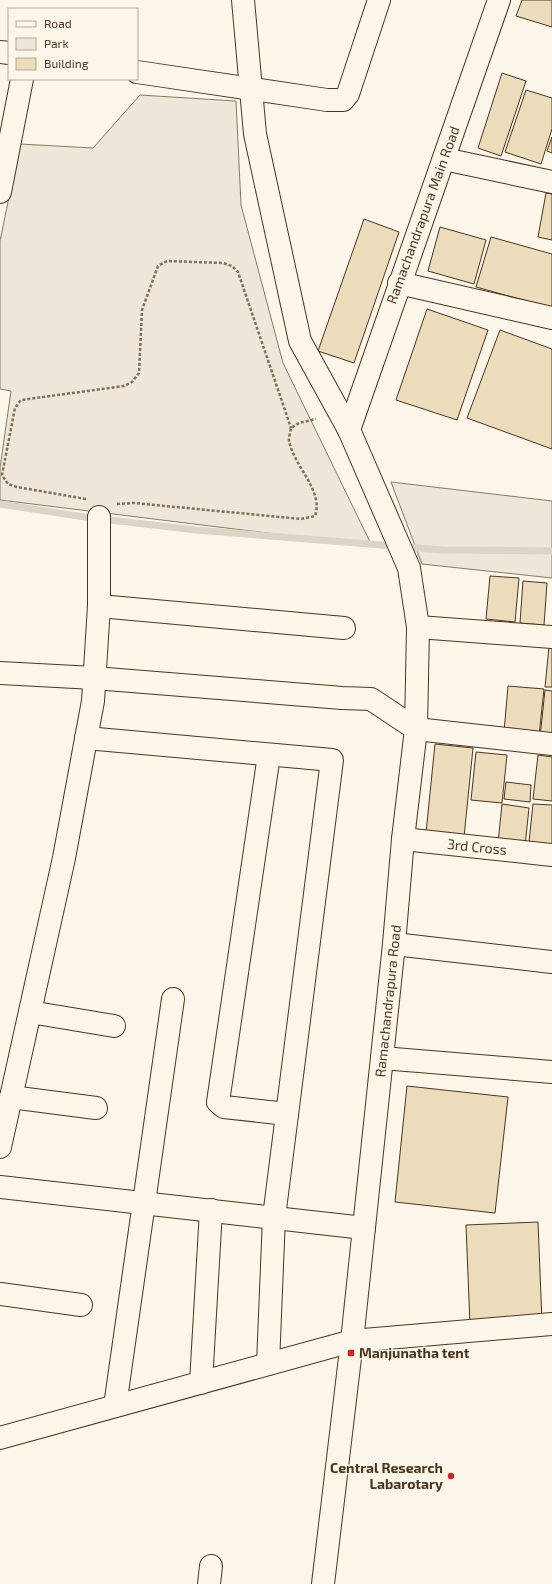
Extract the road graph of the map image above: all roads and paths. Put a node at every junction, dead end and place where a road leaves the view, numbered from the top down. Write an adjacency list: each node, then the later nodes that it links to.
1 (243, 0): 6 (street, Ramachandrapura Road)
2 (380, 0): 6 (street)
3 (499, 0): 7 (street, Ramachandrapura Main Road)
4 (138, 72): 6 (street)
5 (22, 80): 9 (street)
6 (251, 89): 12 (street, Ramachandrapura Road)
7 (444, 159): 8 (street); 10 (street, Ramachandrapura Main Road)
8 (552, 182)
9 (0, 192)
10 (399, 283): 11 (street); 12 (street, Ramachandrapura Main Road)
11 (552, 318)
12 (345, 422): 13 (path); 16 (street, Ramachandrapura Road)
13 (291, 428): 14 (path); 14 (path)
14 (101, 507): 15 (street)
15 (99, 606): 17 (street); 20 (street)
16 (418, 627): 18 (street); 21 (street, Ramachandrapura Road)
17 (344, 628)
18 (552, 637)
19 (0, 673): 20 (street)
20 (94, 678): 21 (street); 22 (street)
21 (416, 729): 23 (street); 25 (street, Ramachandrapura Road)
22 (86, 738): 24 (street); 30 (street)
23 (552, 744)
24 (269, 755): 36 (street); 36 (street)
25 (403, 839): 26 (street, 3rd Cross); 27 (street, Ramachandrapura Road)
26 (552, 855)
27 (394, 944): 28 (street); 32 (street, Ramachandrapura Road)
28 (552, 962)
29 (173, 999): 39 (street)
30 (30, 1012): 31 (street); 34 (street)
31 (114, 1026)
32 (382, 1058): 33 (street); 42 (street, Ramachandrapura Road)
33 (552, 1072)
34 (11, 1097): 35 (street); 37 (street)
35 (96, 1108)
36 (287, 1114): 41 (street)
37 (0, 1147)
38 (0, 1187): 39 (street)
39 (144, 1204): 40 (street); 49 (street)
40 (211, 1210): 41 (street); 48 (street)
41 (274, 1217): 42 (street); 47 (street)
42 (364, 1228): 46 (street, Ramachandrapura Road)
43 (0, 1294): 44 (street)
44 (81, 1305)
45 (552, 1324): 46 (street)
46 (352, 1341): 47 (street); 51 (street, Ramachandrapura Road)
47 (268, 1364): 48 (street)
48 (201, 1383): 49 (street)
49 (116, 1406): 50 (street)
50 (0, 1438)
51 (323, 1584)

